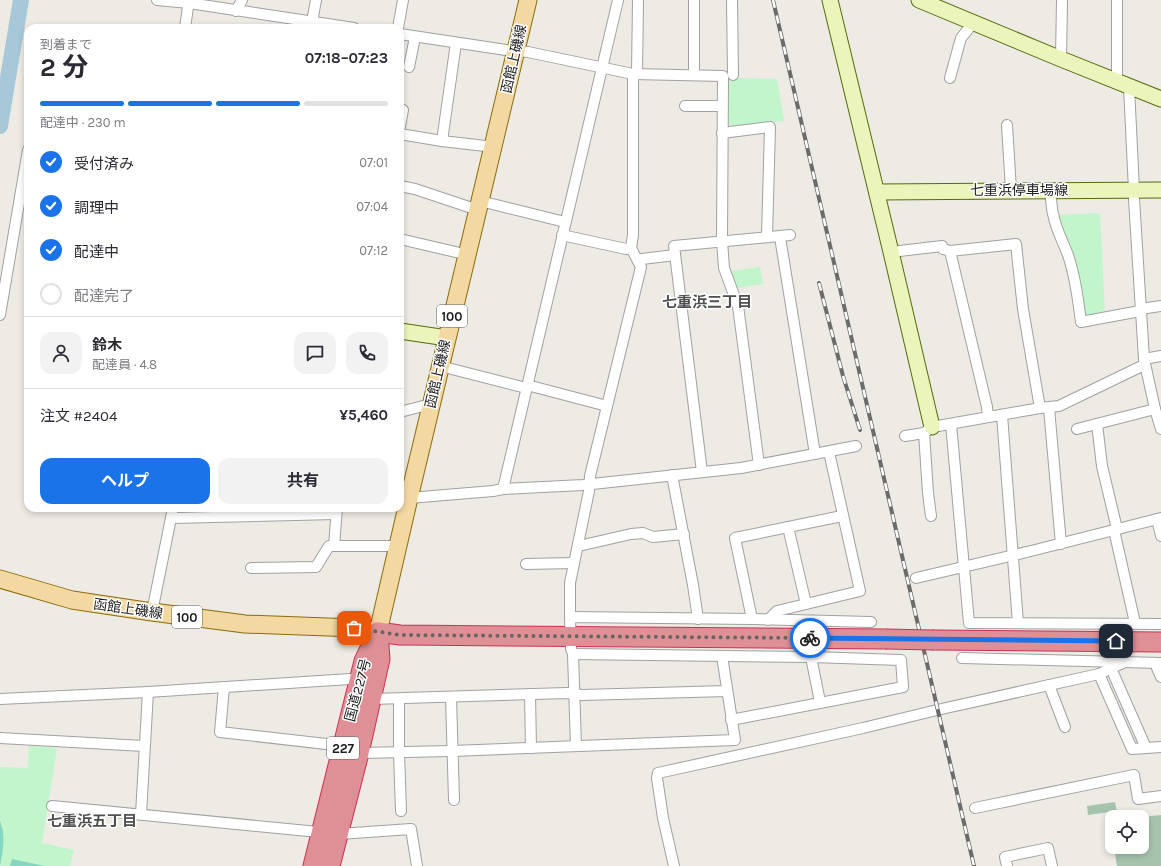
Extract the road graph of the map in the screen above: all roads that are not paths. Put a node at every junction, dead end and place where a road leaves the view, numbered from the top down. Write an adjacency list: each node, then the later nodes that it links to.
1 (156, 0): 14 (street)
2 (242, 0): 15 (street)
3 (316, 0): 16 (street)
4 (403, 0): 19 (street)
5 (528, 0): 24 (main road, 函館上磯線 / 100)
6 (618, 0): 27 (street)
7 (638, 0): 28 (street)
8 (694, 0): 30 (street)
9 (732, 0): 29 (street)
10 (830, 0): 45 (street)
11 (919, 0): 25 (street)
12 (1062, 0): 25 (street)
13 (1117, 0): 32 (street)
14 (189, 2): 15 (street); 17 (street)
15 (236, 11): 16 (street)
16 (312, 22): 18 (street)
17 (186, 24)
18 (326, 24)
19 (399, 24)
20 (970, 27): 31 (street)
21 (404, 35): 22 (street)
22 (415, 37): 23 (street); 26 (street)
23 (456, 43): 24 (street); 39 (street)
24 (516, 51): 27 (street); 40 (main road, 函館上磯線 / 100)
25 (1061, 59): 32 (street)
26 (409, 67)
27 (602, 68): 28 (street); 49 (street)
28 (635, 74): 30 (street); 54 (street)
29 (733, 75)
30 (694, 76): 35 (street)
31 (950, 78)
32 (1123, 85): 33 (street); 46 (street)
33 (1161, 99)
34 (685, 106): 35 (street)
35 (722, 106): 37 (street)
36 (1007, 124): 43 (street)
37 (722, 133): 51 (street); 53 (street)
38 (404, 135): 39 (street)
39 (442, 141): 40 (street)
40 (494, 148): 48 (main road, 函館上磯線 / 100)
41 (24, 173): 62 (street)
42 (404, 187): 48 (street)
43 (1011, 190): 45 (street, 七重浜停車場線); 46 (street, 七重浜停車場線)
44 (1161, 190): 46 (street, 七重浜停車場線)
45 (877, 192): 56 (street)
46 (1134, 194): 61 (street)
47 (1051, 199): 61 (street)
48 (479, 206): 49 (street); 64 (main road, 函館上磯線 / 100)
49 (565, 222): 50 (street)
50 (562, 235): 54 (street); 68 (street)
51 (767, 236): 53 (street); 84 (street)
52 (404, 240): 57 (street)
53 (722, 241): 58 (street); 85 (street)
54 (631, 248): 59 (street)
55 (950, 251): 56 (street); 71 (street); 75 (street)
56 (891, 252): 79 (street)
57 (460, 253)
58 (675, 255): 59 (street); 86 (street)
59 (638, 261): 70 (street)
60 (1161, 306): 61 (street)
61 (1140, 310): 66 (street)
62 (0, 314)
63 (404, 332): 64 (street)
64 (447, 338): 67 (main road, 函館上磯線 / 100)
65 (1161, 356): 66 (street)
66 (1144, 362): 71 (street); 72 (street)
67 (440, 366): 68 (street); 90 (main road, 函館上磯線 / 100)
68 (527, 387): 70 (street); 89 (street)
69 (424, 406): 73 (street)
70 (607, 406): 88 (street)
71 (1044, 408): 74 (street); 101 (street)
72 (1155, 409): 77 (street); 80 (street)
73 (404, 411)
74 (1002, 415): 75 (street); 105 (street)
75 (988, 417): 76 (street)
76 (951, 424): 79 (street); 108 (street)
77 (1097, 424): 78 (street); 98 (street)
78 (1077, 429)
79 (928, 430): 81 (street); 95 (street)
80 (1161, 430)
81 (905, 436)
82 (856, 446): 83 (street)
83 (829, 452): 84 (street); 94 (street)
84 (815, 454): 85 (street)
85 (759, 465): 86 (street)
86 (702, 472): 87 (street)
87 (672, 475): 88 (street); 99 (street)
88 (590, 484): 89 (street); 102 (street)
89 (503, 489): 90 (street)
90 (409, 498): 104 (main road, 函館上磯線 / 100)
91 (254, 512): 93 (street)
92 (337, 512): 103 (street)
93 (172, 513): 114 (street)
94 (842, 516): 97 (street); 113 (street)
95 (931, 516)
96 (1159, 518): 98 (street); 100 (street)
97 (788, 527): 113 (street); 116 (street)
98 (1115, 529): 101 (street); 120 (street)
99 (684, 534): 102 (street); 115 (street)
100 (1161, 536)
101 (1061, 544): 105 (street)
102 (578, 545): 106 (street)
103 (334, 546): 104 (street); 109 (street)
104 (398, 546): 122 (main road, 函館上磯線 / 100)
105 (1012, 555): 108 (street); 119 (street)
106 (574, 563): 107 (street); 123 (street)
107 (526, 564)
108 (964, 567): 110 (street); 119 (street)
109 (252, 568)
110 (916, 578)
111 (0, 579): 114 (main road, 函館上磯線 / 100)
112 (0, 592): 122 (main road, 函館上磯線 / 100)
113 (806, 604): 117 (street)
114 (152, 612): 122 (main road, 函館上磯線 / 100)
115 (698, 619): 116 (street); 123 (street)
116 (752, 619): 117 (street)
117 (768, 620): 118 (street)
118 (871, 622)
119 (1018, 623): 120 (street)
120 (1135, 623): 121 (street)
121 (1161, 624)
122 (378, 632): 123 (highway); 141 (highway, 国道227号 / 227); 152 (highway, 国道227号 / 227)
123 (571, 635): 124 (highway, bridge); 125 (street); 137 (street)
124 (1161, 642)
125 (722, 656): 126 (street); 135 (street)
126 (811, 657): 143 (street); 143 (street)
127 (962, 658): 128 (street)
128 (1125, 662): 129 (street); 130 (street)
129 (1160, 669)
130 (1099, 674): 133 (street); 151 (street)
131 (1114, 675): 151 (street)
132 (350, 679): 134 (street)
133 (1049, 685): 145 (street); 165 (street)
134 (224, 687): 136 (street); 152 (street)
135 (727, 691): 137 (street); 144 (street)
136 (148, 692): 140 (street); 147 (street)
137 (575, 693): 138 (street); 148 (street)
138 (530, 694): 139 (street); 150 (street)
139 (451, 697): 142 (street); 153 (street)
140 (0, 699)
141 (372, 699): 142 (street); 152 (highway, 国道227号 / 227)
142 (399, 699): 154 (street)
143 (820, 702): 144 (street)
144 (731, 720): 148 (street)
145 (1065, 727)
146 (0, 738): 147 (street)
147 (144, 746): 160 (street)
148 (576, 746): 150 (street)
149 (1161, 747): 151 (street)
150 (531, 748): 153 (street)
151 (1146, 748)
152 (351, 749): 154 (street); 161 (highway, 国道227号 / 227)
153 (452, 751): 154 (street); 156 (street)
154 (399, 752): 159 (street)
155 (1161, 796): 158 (street)
156 (454, 800)
157 (52, 806): 160 (street)
158 (975, 808)
159 (401, 811)
160 (141, 814): 161 (street)
161 (331, 832): 162 (highway, 国道227号 / 227); 163 (highway, 国道227号 / 227); 164 (street)
162 (313, 866)
163 (330, 866)
164 (417, 866)
165 (674, 866)
166 (1007, 866): 167 (street)
167 (1052, 866)

